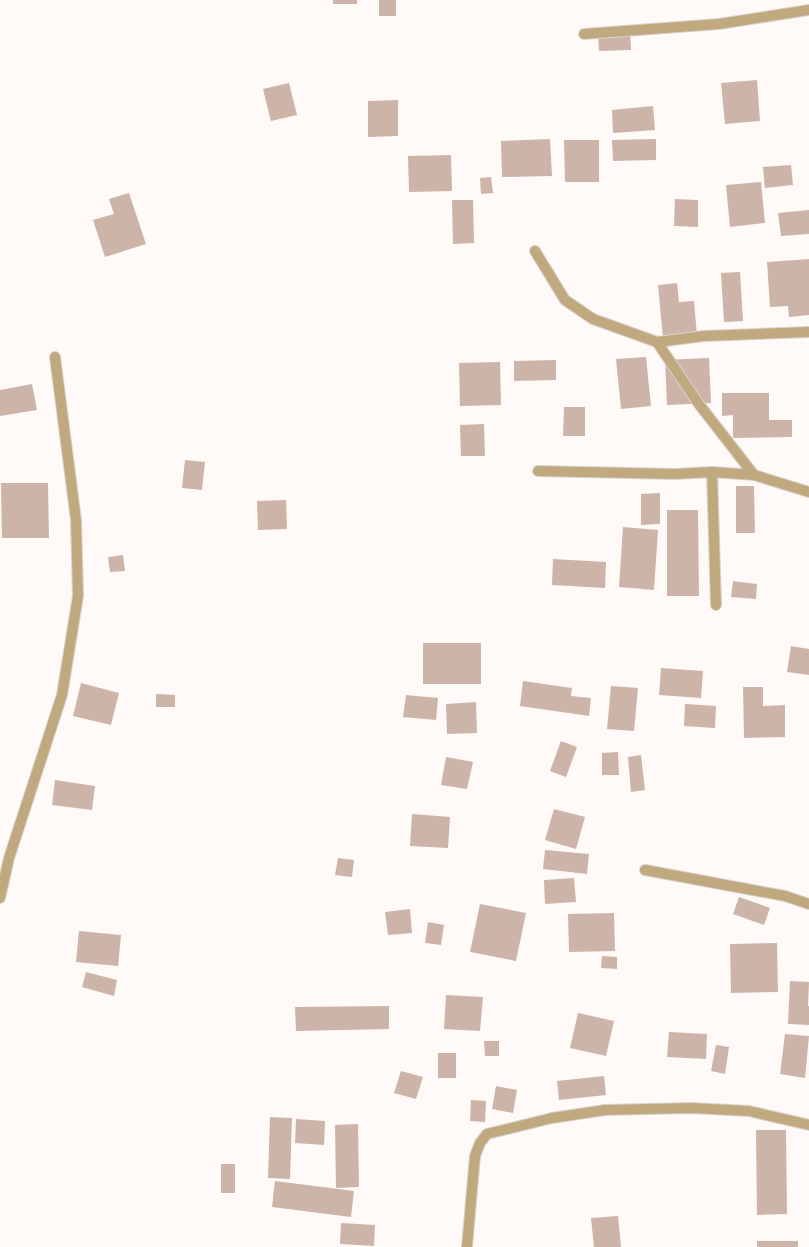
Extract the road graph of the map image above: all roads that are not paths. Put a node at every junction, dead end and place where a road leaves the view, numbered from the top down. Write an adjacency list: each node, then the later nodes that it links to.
1 (809, 10): 2 (street)
2 (584, 34)
3 (534, 251): 5 (street)
4 (809, 332): 5 (street)
5 (657, 342): 9 (street)
6 (55, 357): 13 (street)
7 (538, 471): 8 (street)
8 (712, 472): 9 (street); 11 (street)
9 (754, 475): 10 (street)
10 (809, 492)
11 (716, 604)
12 (645, 870): 14 (street)
13 (0, 898)
14 (809, 904)
15 (809, 1125): 16 (street)
16 (467, 1247)

